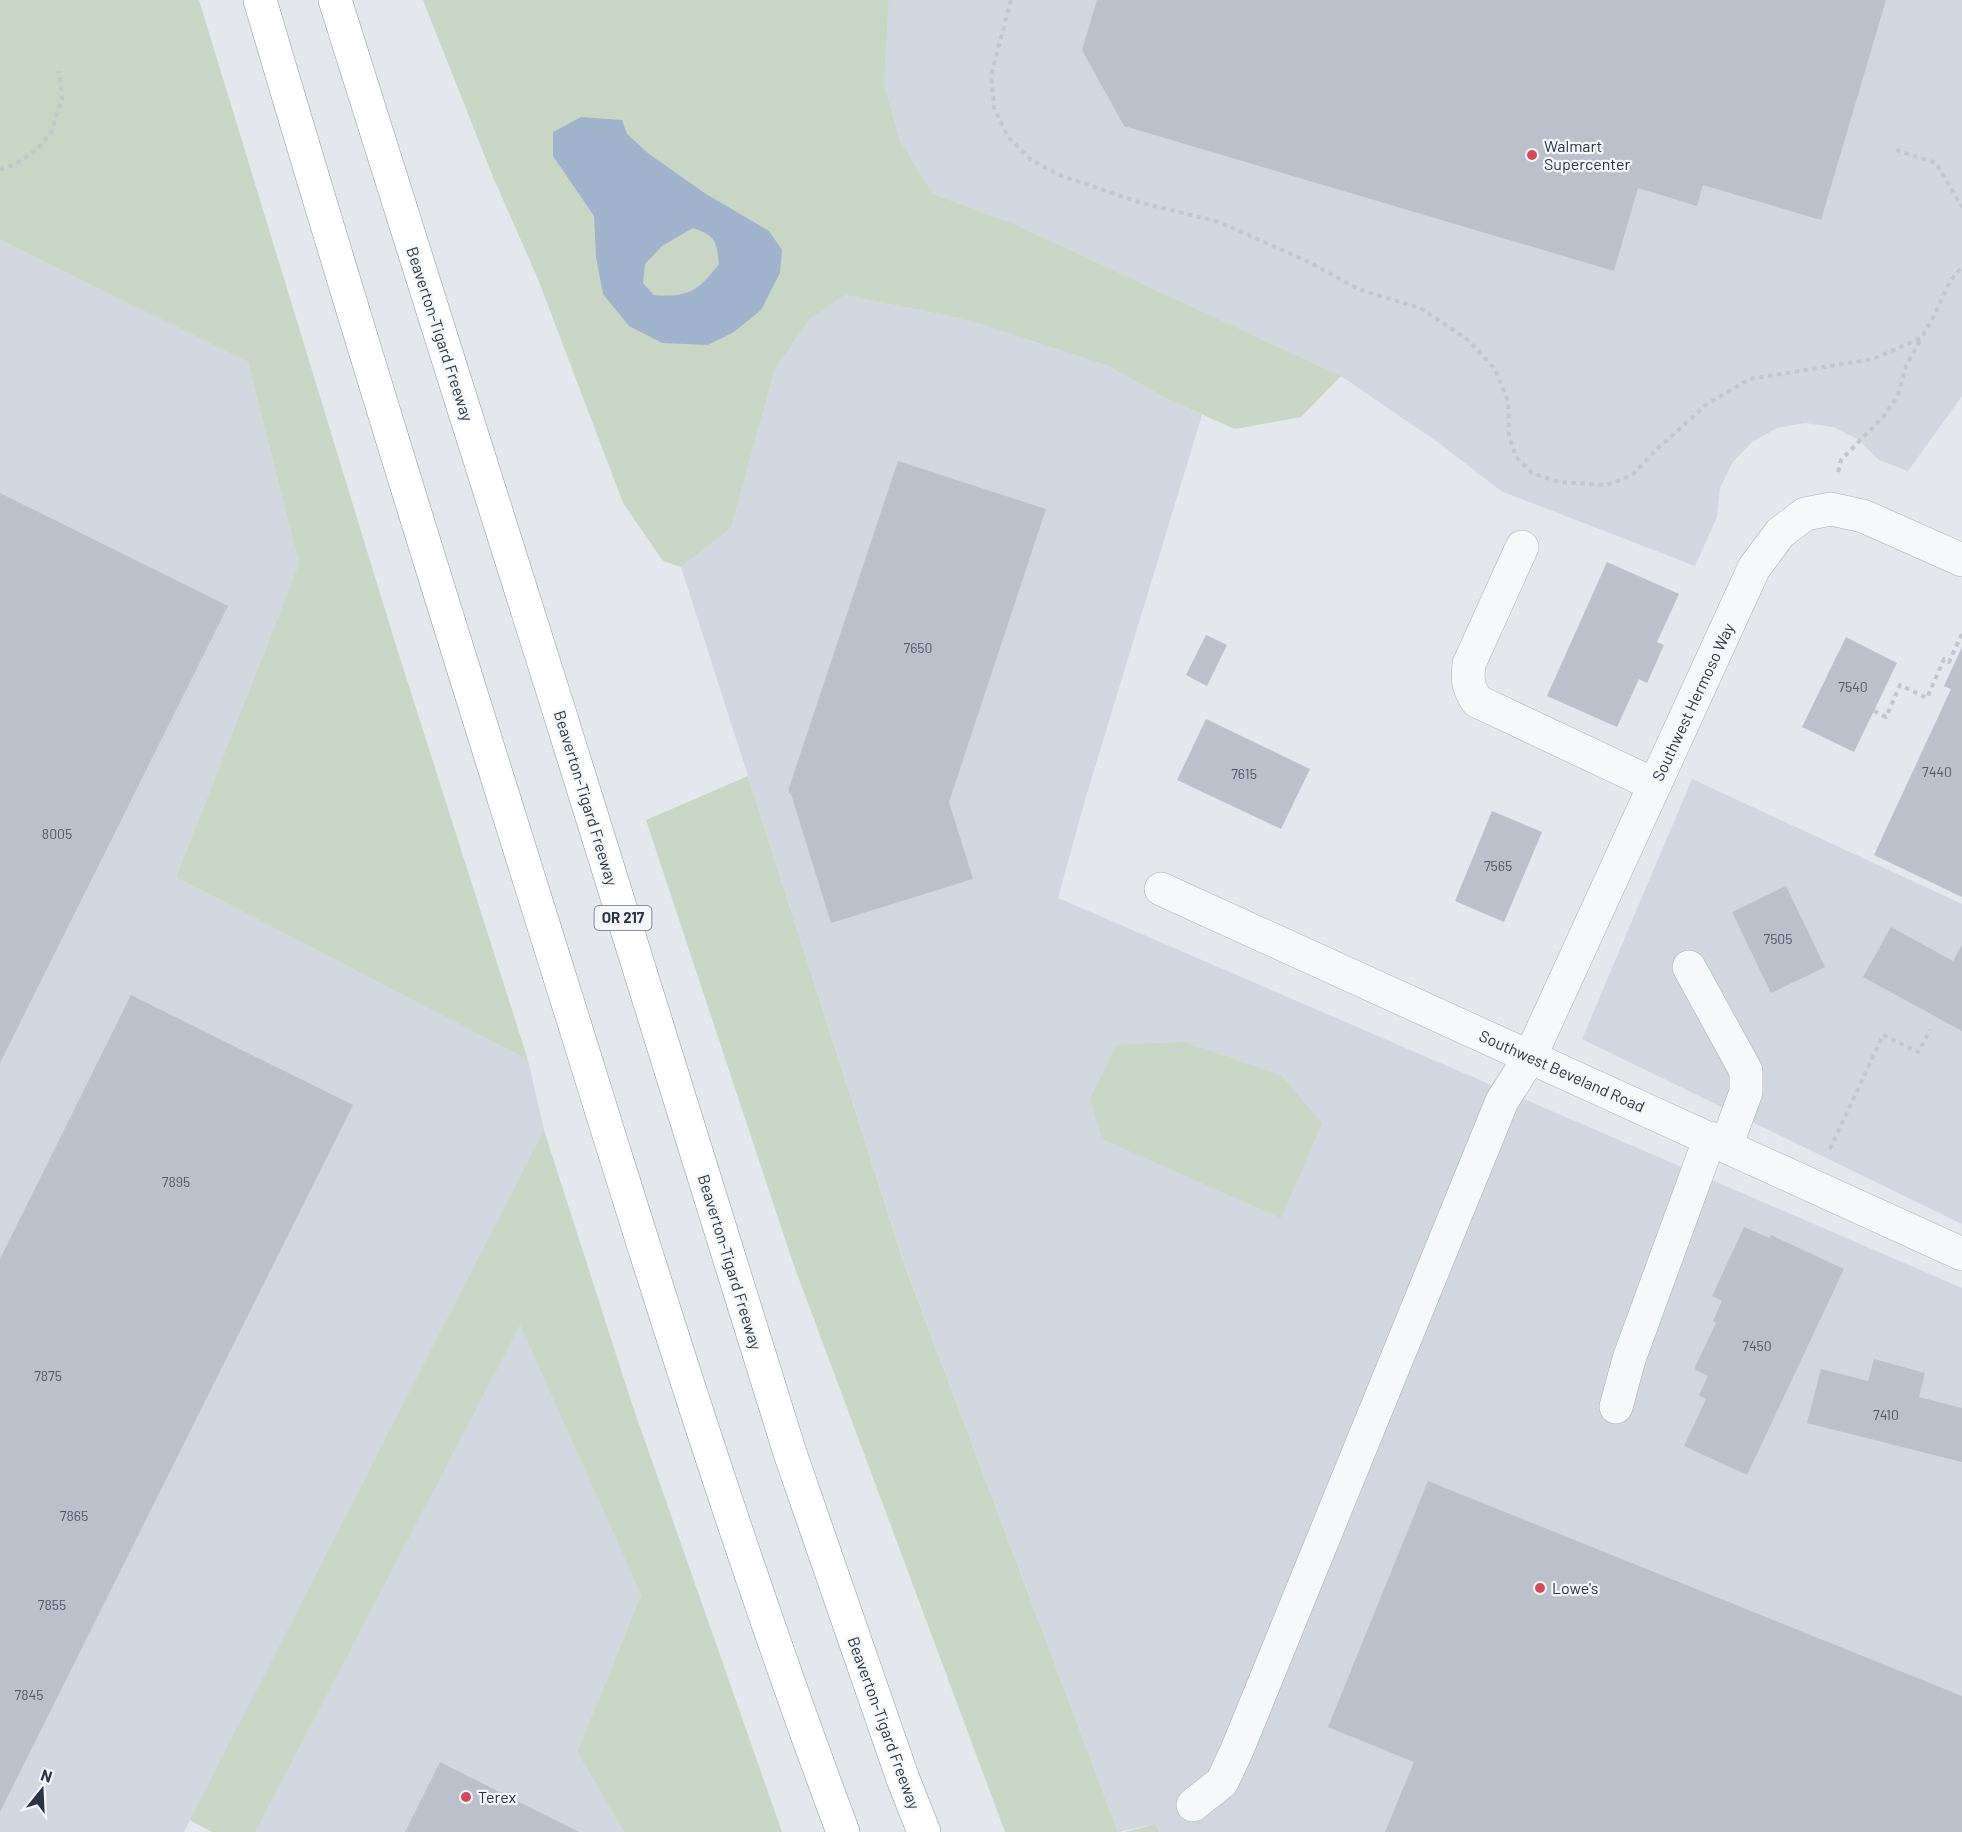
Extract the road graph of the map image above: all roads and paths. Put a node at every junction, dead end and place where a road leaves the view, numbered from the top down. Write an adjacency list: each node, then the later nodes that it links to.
1 (260, 0): 25 (highway)
2 (335, 0): 26 (highway, Beaverton-Tigard Freeway / OR 217)
3 (1011, 0): 9 (path)
4 (59, 71): 6 (path)
5 (1896, 150): 7 (path)
6 (0, 170)
7 (1962, 207)
8 (1962, 267): 9 (path)
9 (1921, 338): 10 (path)
10 (1831, 509): 12 (street, Southwest Hermoso Way); 15 (street, Southwest Hermoso Way)
11 (1522, 547): 15 (street)
12 (1962, 560)
13 (1962, 634): 14 (path)
14 (1874, 711)
15 (1655, 785): 19 (street, Southwest Hermoso Way)
16 (1161, 889): 19 (street, Southwest Beveland Road)
17 (1689, 967): 20 (street)
18 (1930, 1030): 21 (path)
19 (1530, 1057): 20 (street, Southwest Beveland Road); 24 (street, Southwest Hermoso Way)
20 (1718, 1142): 22 (street, Southwest Beveland Road); 23 (street)
21 (1830, 1149)
22 (1962, 1254)
23 (1616, 1407)
24 (1193, 1805)
25 (843, 1832)
26 (924, 1832)

